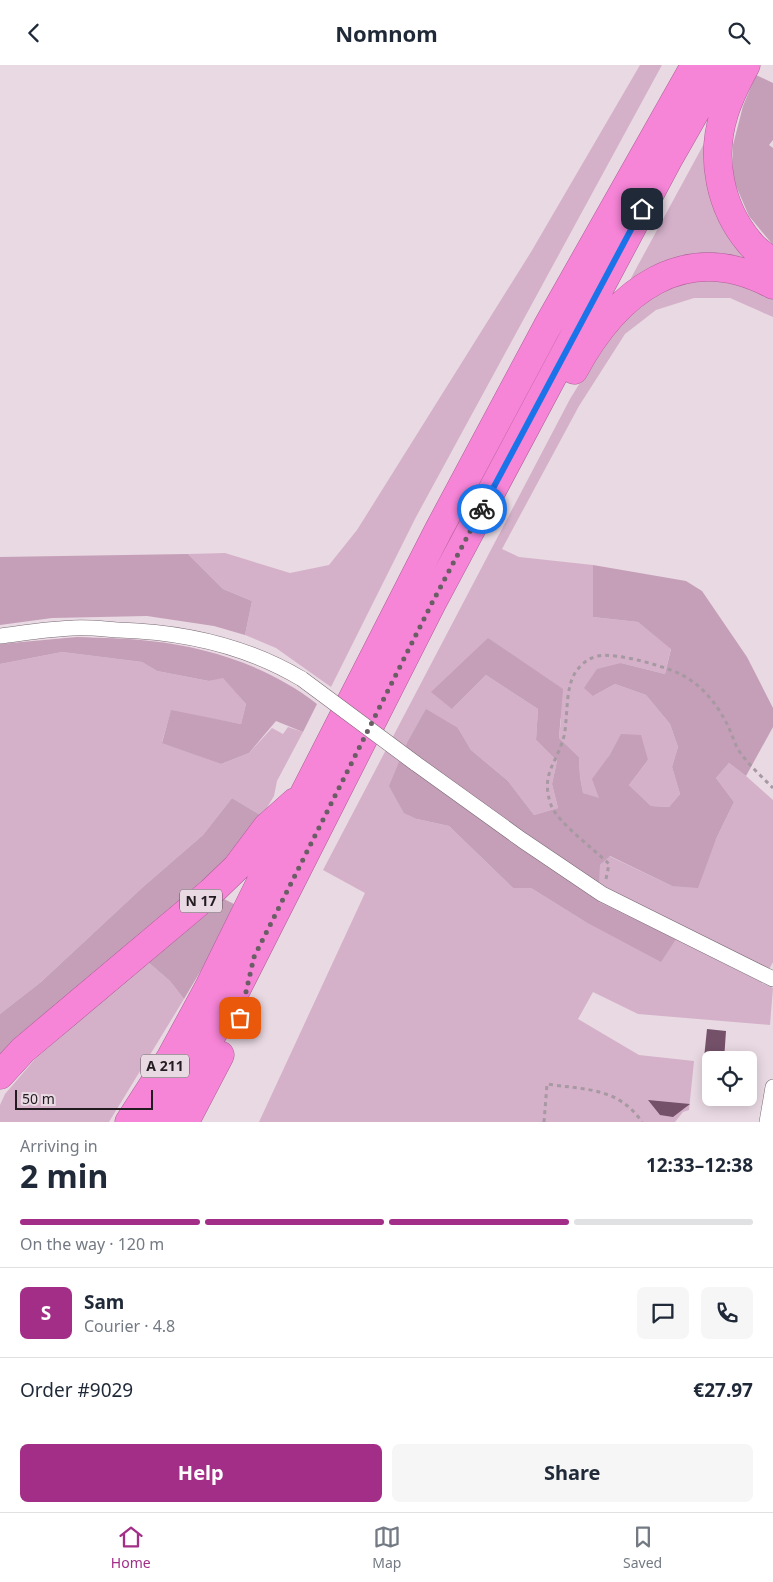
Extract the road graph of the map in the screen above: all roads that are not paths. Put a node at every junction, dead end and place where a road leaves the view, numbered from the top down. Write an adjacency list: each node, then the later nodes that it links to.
1 (695, 65): 7 (highway, N 17)
2 (737, 66): 3 (highway); 5 (highway)
3 (773, 263)
4 (773, 285): 5 (highway)
5 (525, 430): 8 (highway)
6 (0, 636): 9 (street, bridge)
7 (305, 792): 10 (highway, N 17); 12 (highway, A 211)
8 (254, 957): 13 (highway, A 211); 14 (highway)
9 (773, 979)
10 (0, 1075)
11 (773, 1087): 15 (street)
12 (129, 1122)
13 (158, 1122)
14 (185, 1122)
15 (767, 1122)

